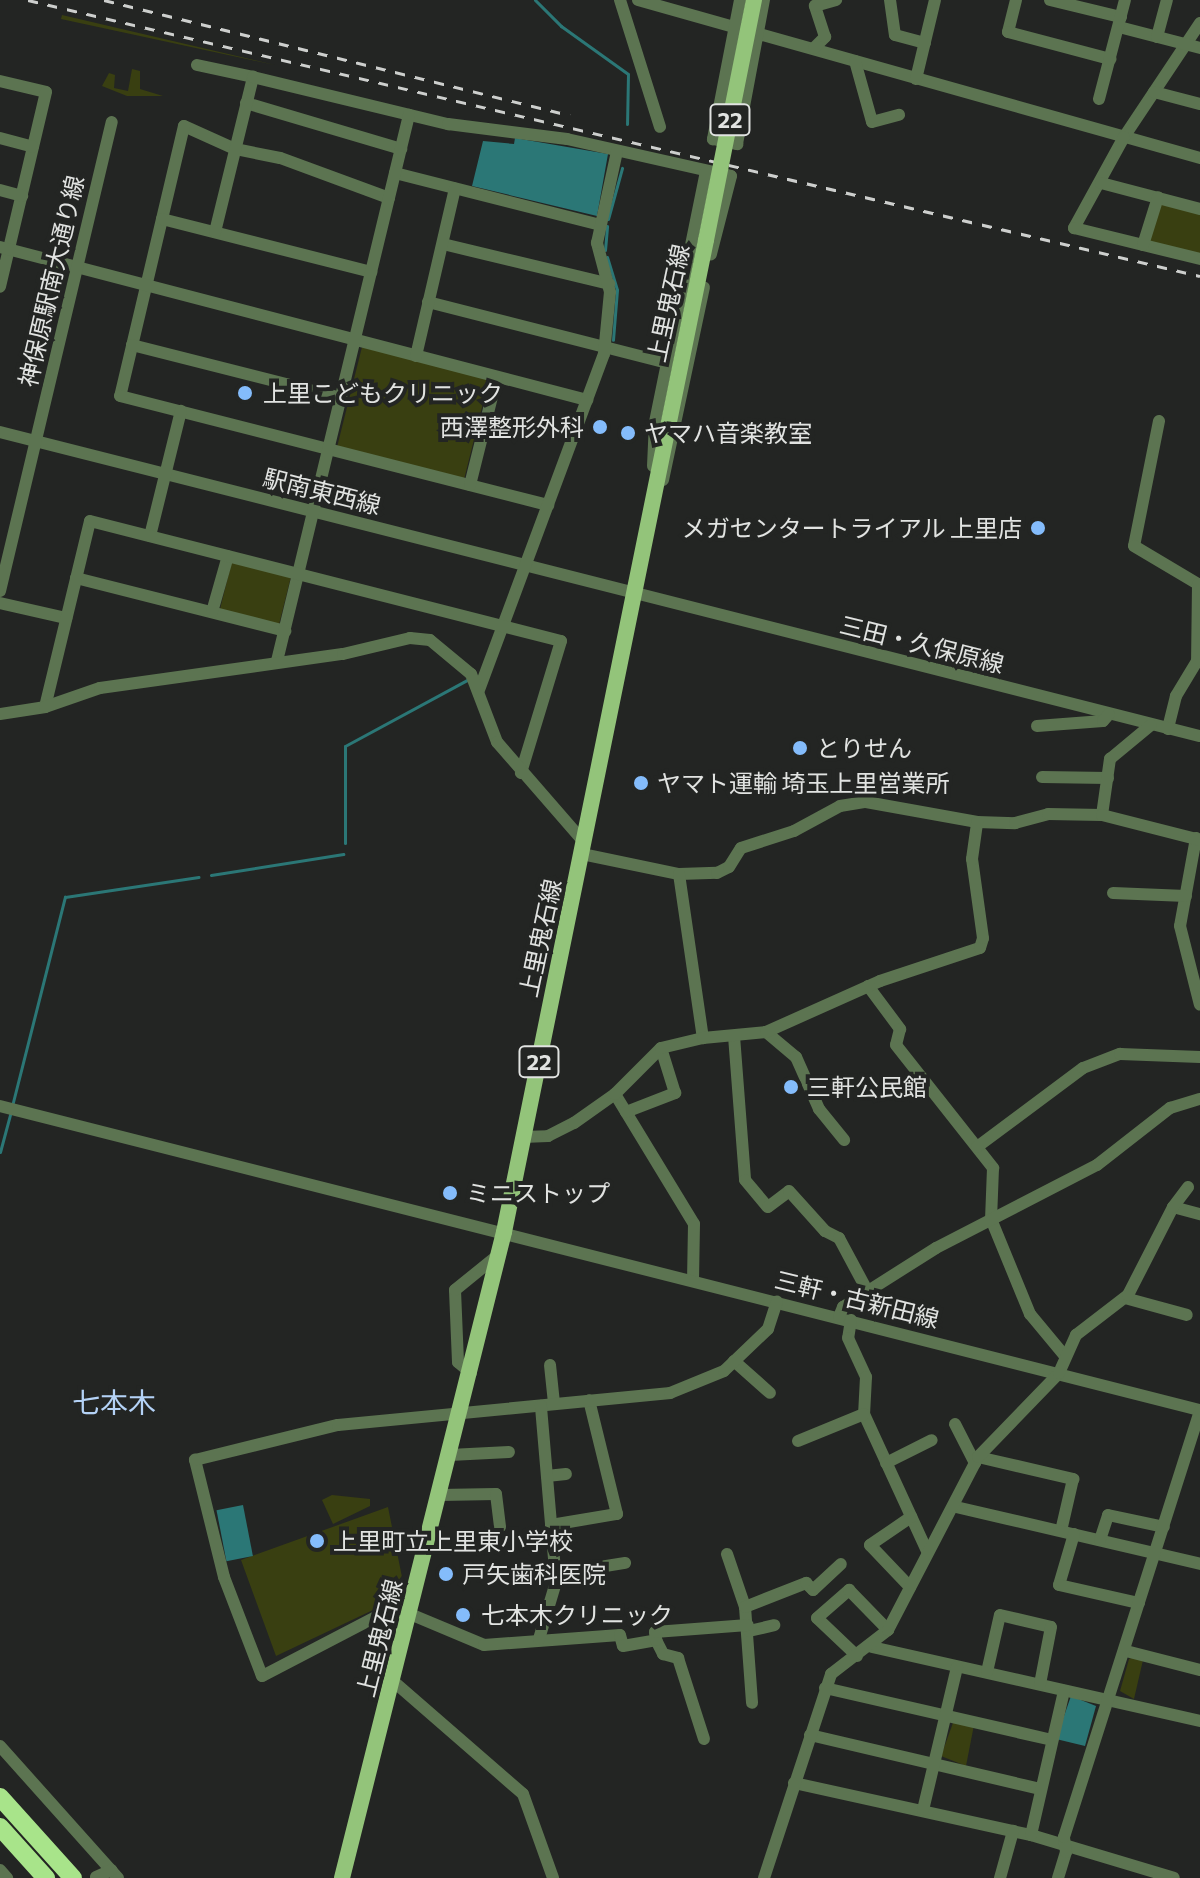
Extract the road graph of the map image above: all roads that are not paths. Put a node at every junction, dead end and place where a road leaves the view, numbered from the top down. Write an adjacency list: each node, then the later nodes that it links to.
1 (620, 0): 35 (street)
2 (638, 0): 15 (street)
3 (740, 0): 15 (street)
4 (754, 0): 80 (main road, 上里鬼石線 / 22, bridge)
5 (764, 0): 16 (street)
6 (836, 0): 20 (street)
7 (890, 0): 18 (street)
8 (935, 0): 18 (street)
9 (1016, 0): 22 (street)
10 (1050, 0): 13 (street)
11 (1125, 0): 13 (street)
12 (1167, 0): 17 (street)
13 (1120, 22): 17 (street); 22 (street)
14 (1200, 23): 19 (street)
15 (734, 27): 16 (street); 16 (street)
16 (757, 33): 20 (street)
17 (1157, 37): 19 (street)
18 (925, 43): 26 (street)
19 (1185, 45): 21 (street); 28 (street)
20 (814, 48): 23 (street)
21 (1200, 48)
22 (1110, 59): 29 (street)
23 (855, 61): 26 (street); 33 (street)
24 (197, 65): 25 (street)
25 (253, 77): 30 (street); 32 (street)
26 (916, 79): 36 (street)
27 (0, 81): 38 (street)
28 (1154, 92): 31 (street); 36 (street)
29 (1099, 99)
30 (246, 103): 39 (street); 40 (street)
31 (1200, 104)
32 (409, 115): 40 (street); 41 (street)
33 (899, 115)
34 (112, 122): 59 (street, 神保原駅南大通り線)
35 (660, 127)
36 (1124, 137): 42 (street); 45 (street)
37 (0, 138): 38 (street)
38 (33, 147): 48 (street)
39 (235, 149): 50 (street); 52 (street); 54 (street)
40 (401, 149): 44 (street)
41 (617, 151): 43 (street); 53 (street)
42 (1200, 158)
43 (706, 171): 69 (street); 80 (street)
44 (395, 173): 46 (street); 50 (street)
45 (1101, 183): 49 (street); 56 (street)
46 (455, 188): 53 (street); 55 (street)
47 (0, 190): 48 (street)
48 (22, 196): 57 (street)
49 (1158, 197): 51 (street); 56 (street)
50 (389, 198): 60 (street)
51 (1200, 209)
52 (162, 219): 54 (street); 63 (street)
53 (600, 225): 61 (street)
54 (215, 232): 60 (street)
55 (443, 244): 61 (street); 64 (street)
56 (1143, 245): 58 (street)
57 (4, 248): 59 (street); 62 (street)
58 (1200, 259)
59 (77, 270): 63 (street); 76 (street, 神保原駅南大通り線)
60 (371, 272): 65 (street)
61 (609, 284): 67 (street)
62 (0, 287)
63 (146, 288): 65 (street); 66 (street)
64 (428, 302): 67 (street); 68 (street)
65 (355, 341): 68 (street); 71 (street)
66 (132, 345): 71 (street); 73 (street)
67 (606, 348): 69 (street); 72 (street)
68 (416, 356): 70 (street)
69 (667, 363): 80 (street)
70 (497, 377): 72 (street); 79 (street)
71 (341, 398): 77 (street)
72 (587, 400): 81 (street)
73 (181, 411): 77 (street); 78 (street)
74 (1159, 421): 102 (street)
75 (0, 432): 76 (street, 駅南東西線)
76 (36, 441): 78 (street, 駅南東西線); 88 (street, 神保原駅南大通り線)
77 (329, 449): 79 (street); 82 (street)
78 (165, 473): 82 (street, 駅南東西線); 83 (street)
79 (470, 485): 81 (street)
80 (654, 493): 89 (main road, 上里鬼石線 / 22)
81 (548, 505): 85 (street)
82 (314, 512): 85 (street, 駅南東西線); 86 (street)
83 (150, 536): 84 (street); 87 (street)
84 (228, 556): 86 (street); 91 (street)
85 (526, 565): 89 (street, 駅南東西線); 93 (street)
86 (298, 574): 93 (street); 94 (street)
87 (76, 578): 91 (street); 92 (street)
88 (0, 591)
89 (634, 592): 99 (street, 三田・久保原線); 110 (main road, 上里鬼石線 / 22)
90 (0, 603): 92 (street)
91 (212, 612): 94 (street)
92 (66, 618): 97 (street)
93 (504, 626): 96 (street); 104 (street)
94 (285, 631): 95 (street)
95 (277, 661): 96 (street); 97 (street)
96 (479, 690): 104 (street)
97 (45, 707): 98 (street)
98 (0, 714)
99 (1109, 714): 100 (street, 三田・久保原線); 101 (street)
100 (1151, 725): 102 (street, 三田・久保原線); 106 (street)
101 (1037, 726)
102 (1168, 729): 103 (street, 三田・久保原線)
103 (1200, 736)
104 (521, 773): 110 (street)
105 (1042, 777): 106 (street)
106 (1108, 778): 107 (street)
107 (1102, 815): 108 (street); 109 (street)
108 (977, 822): 111 (street); 115 (street)
109 (1198, 839): 113 (street)
110 (583, 848): 111 (street); 126 (main road, 上里鬼石線 / 22)
111 (679, 874): 119 (street)
112 (1113, 893): 113 (street)
113 (1186, 896): 114 (street)
114 (1194, 970): 116 (street)
115 (868, 986): 117 (street); 128 (street)
116 (1200, 1005)
117 (766, 1032): 118 (street); 127 (street)
118 (734, 1036): 119 (street); 136 (street)
119 (703, 1038): 120 (street)
120 (661, 1048): 122 (street); 125 (street)
121 (1200, 1057): 128 (street)
122 (615, 1094): 125 (street); 126 (street)
123 (1200, 1099): 132 (street)
124 (7, 1108): 133 (street, 三軒・古新田線)
125 (626, 1112): 135 (street)
126 (523, 1137): 133 (main road, 上里鬼石線 / 22)
127 (844, 1140)
128 (977, 1147): 132 (street)
129 (1188, 1187): 130 (street)
130 (1173, 1207): 131 (street); 137 (street)
131 (1200, 1214)
132 (991, 1219): 136 (street); 141 (street)
133 (504, 1232): 134 (main road, 上里鬼石線 / 22); 135 (street, 三軒・古新田線)
134 (498, 1255): 144 (main road, 上里鬼石線 / 22); 144 (street)
135 (693, 1280): 138 (street, 三軒・古新田線)
136 (868, 1292): 140 (street)
137 (1125, 1298): 139 (street); 141 (street)
138 (777, 1301): 140 (street, 三軒・古新田線); 142 (street)
139 (1187, 1315)
140 (845, 1318): 145 (street, 三軒・古新田線); 151 (street)
141 (1064, 1355): 145 (street)
142 (734, 1361): 146 (street); 147 (street)
143 (550, 1365): 148 (street)
144 (471, 1373): 150 (main road, 上里鬼石線 / 22)
145 (1059, 1373): 149 (street, 三軒・古新田線); 157 (street)
146 (770, 1393)
147 (589, 1400): 148 (street); 164 (street)
148 (548, 1405): 150 (street); 160 (street)
149 (1200, 1411): 166 (street)
150 (462, 1412): 156 (main road, 上里鬼石線 / 22); 177 (street)
151 (864, 1414): 154 (street); 158 (street)
152 (955, 1424): 157 (street)
153 (932, 1440): 158 (street)
154 (798, 1441)
155 (509, 1452): 156 (street)
156 (450, 1455): 161 (main road, 上里鬼石線 / 22)
157 (976, 1460): 162 (street); 167 (street)
158 (886, 1463): 163 (street)
159 (566, 1474): 160 (street)
160 (547, 1476): 164 (street)
161 (440, 1495): 165 (street); 177 (main road, 上里鬼石線 / 22)
162 (956, 1507): 167 (street); 170 (street)
163 (911, 1517): 170 (street); 176 (street)
164 (551, 1525): 175 (street)
165 (500, 1527)
166 (1164, 1527): 168 (street); 169 (street)
167 (1067, 1533): 168 (street); 178 (street)
168 (1100, 1540): 169 (street)
169 (1154, 1550): 174 (street); 178 (street)
170 (927, 1551): 176 (street)
171 (727, 1554): 179 (street)
172 (625, 1563): 175 (street)
173 (841, 1564): 179 (street)
174 (1200, 1564)
175 (556, 1574): 184 (street)
176 (910, 1587): 183 (street)
177 (414, 1597): 180 (main road, 上里鬼石線 / 22)
178 (1139, 1603): 187 (street)
179 (745, 1607): 182 (street)
180 (410, 1614): 184 (street); 192 (main road, 上里鬼石線 / 22)
181 (774, 1625): 182 (street)
182 (748, 1628): 185 (street); 197 (street)
183 (888, 1630): 186 (street); 188 (street)
184 (539, 1639): 185 (street)
185 (656, 1640): 201 (street)
186 (872, 1647): 188 (street); 189 (street)
187 (1126, 1651): 190 (street); 196 (street)
188 (857, 1656): 194 (street)
189 (957, 1667): 191 (street); 198 (street)
190 (1200, 1670)
191 (987, 1672): 193 (street); 193 (street)
192 (393, 1681): 219 (main road, 上里鬼石線 / 22); 220 (street)
193 (1040, 1684): 195 (street)
194 (825, 1688): 198 (street); 200 (street)
195 (1064, 1691): 196 (street); 202 (street)
196 (1109, 1700): 199 (street); 212 (street)
197 (752, 1703)
198 (945, 1715): 202 (street); 204 (street)
199 (1200, 1721)
200 (810, 1735): 204 (street); 205 (street)
201 (704, 1739)
202 (1052, 1740): 206 (street)
203 (0, 1746): 214 (street)
204 (934, 1764): 206 (street); 208 (street)
205 (794, 1783): 208 (street); 221 (street)
206 (1041, 1789): 211 (street)
207 (0, 1797): 218 (highway)
208 (923, 1810): 210 (street)
209 (0, 1827): 217 (highway)
210 (1013, 1831): 211 (street); 222 (street)
211 (1031, 1835): 212 (street)
212 (1066, 1847): 223 (street); 224 (street)
213 (0, 1870): 216 (street)
214 (115, 1874): 215 (street)
215 (96, 1877)
216 (7, 1878)
217 (46, 1878)
218 (73, 1878)
219 (342, 1878)
220 (553, 1878)
221 (764, 1878)
222 (1000, 1878)
223 (1058, 1878)
224 (1174, 1878)

